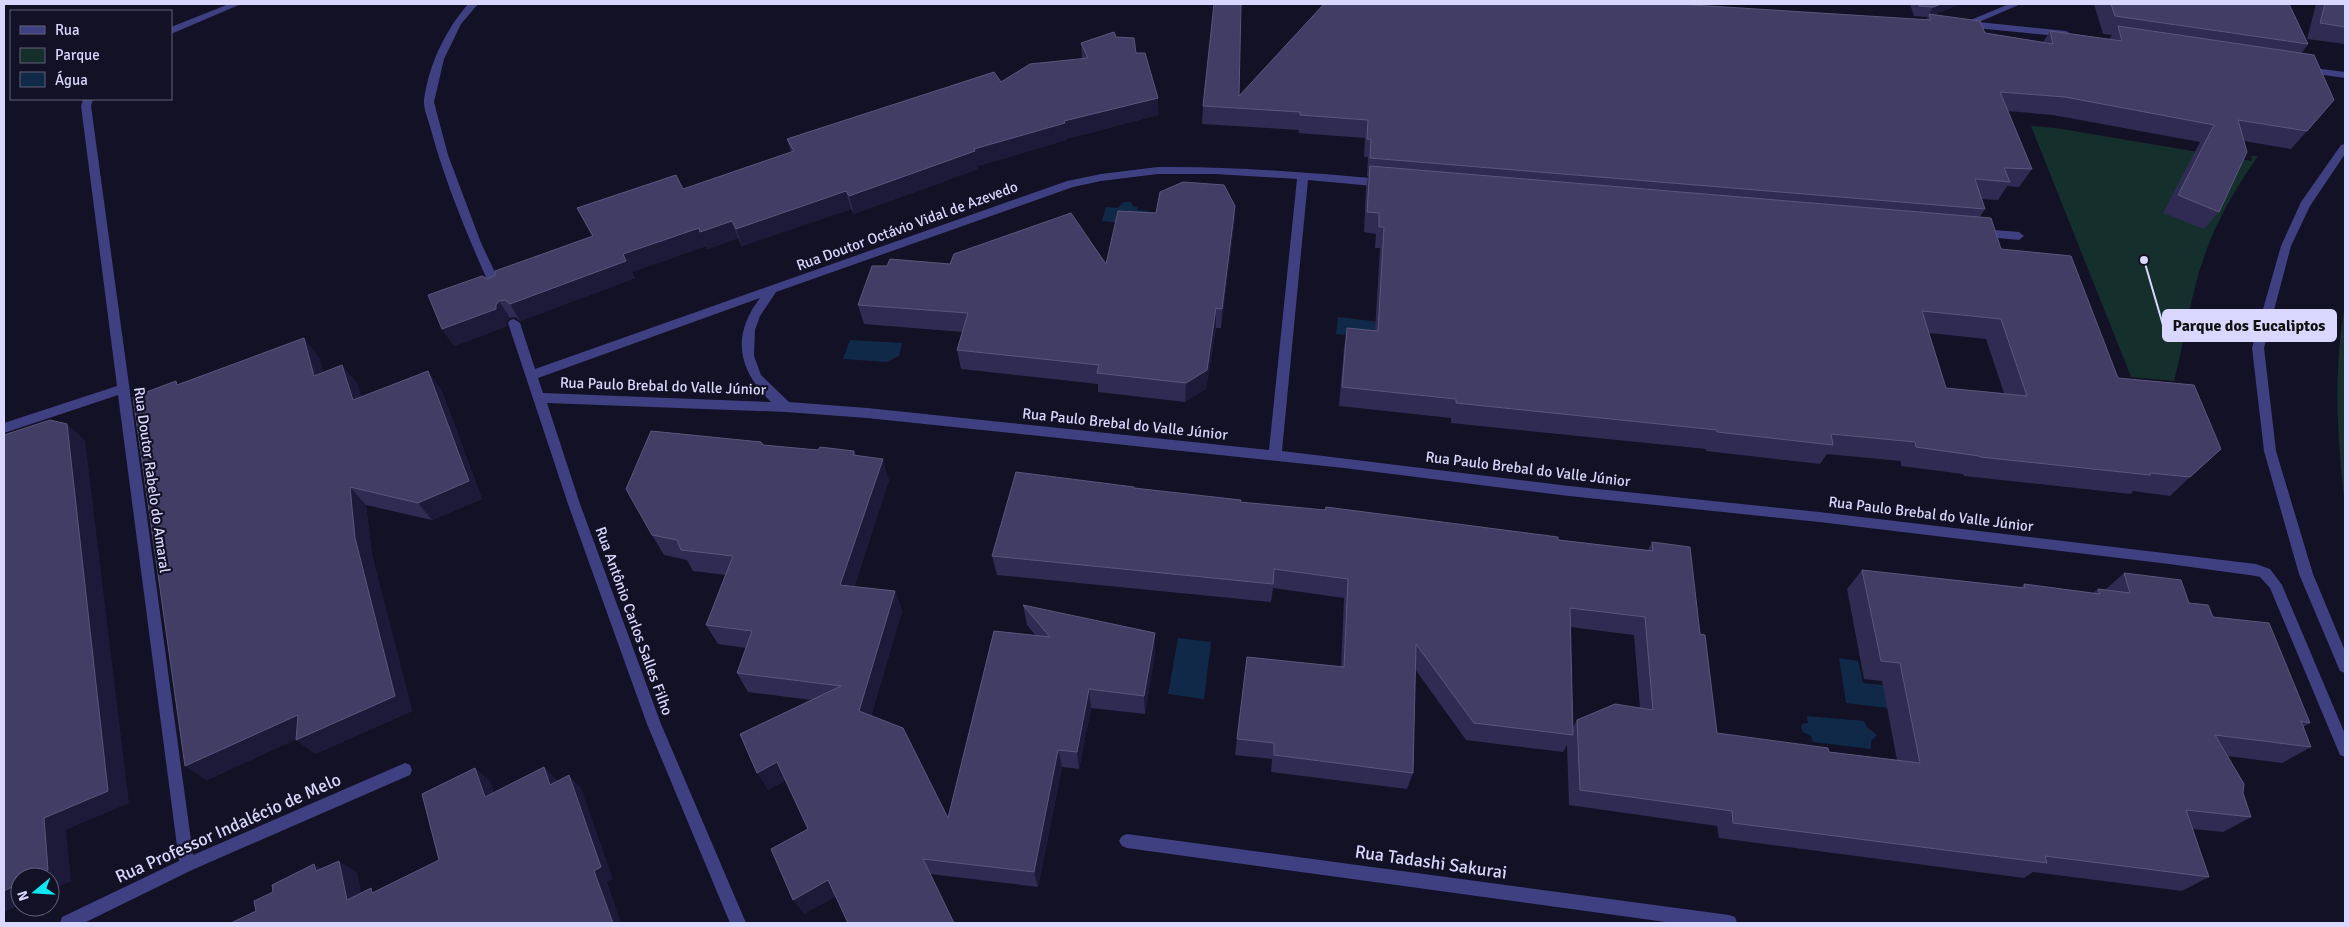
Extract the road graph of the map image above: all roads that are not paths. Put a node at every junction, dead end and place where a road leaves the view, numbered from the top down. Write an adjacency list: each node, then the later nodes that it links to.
1 (236, 4): 4 (street)
2 (473, 4): 15 (street)
3 (2016, 4): 5 (street)
4 (172, 31)
5 (2079, 36)
6 (2299, 69): 7 (street)
7 (2345, 75)
8 (88, 100): 18 (street, Rua Doutor Rabelo do Amaral)
9 (2345, 147): 23 (street)
10 (1304, 176): 11 (street, Rua Doutor Octávio Vidal de Azevedo); 14 (street, Rua Doutor Octávio Vidal de Azevedo); 22 (street)
11 (1393, 184)
12 (1971, 232): 13 (street)
13 (2019, 236)
14 (772, 290): 17 (street, Rua Doutor Octávio Vidal de Azevedo); 20 (street, Rua Paulo Brebal do Valle Júnior)
15 (498, 291)
16 (514, 323): 17 (street, Rua Antônio Carlos Salles Filho)
17 (533, 375): 19 (street, Rua Antônio Carlos Salles Filho)
18 (124, 388): 21 (street); 27 (street, Rua Doutor Rabelo do Amaral)
19 (539, 398): 20 (street, Rua Paulo Brebal do Valle Júnior); 29 (street, Rua Antônio Carlos Salles Filho)
20 (786, 407): 22 (street, Rua Paulo Brebal do Valle Júnior)
21 (4, 428)
22 (1275, 456): 24 (street, Rua Paulo Brebal do Valle Júnior)
23 (2345, 667)
24 (2345, 750)
25 (405, 770): 27 (street, Rua Professor Indalécio de Melo)
26 (1127, 841): 30 (street, Rua Tadashi Sakurai)
27 (187, 865): 28 (street, Rua Professor Indalécio de Melo)
28 (68, 923)
29 (738, 923)
30 (1729, 923)

